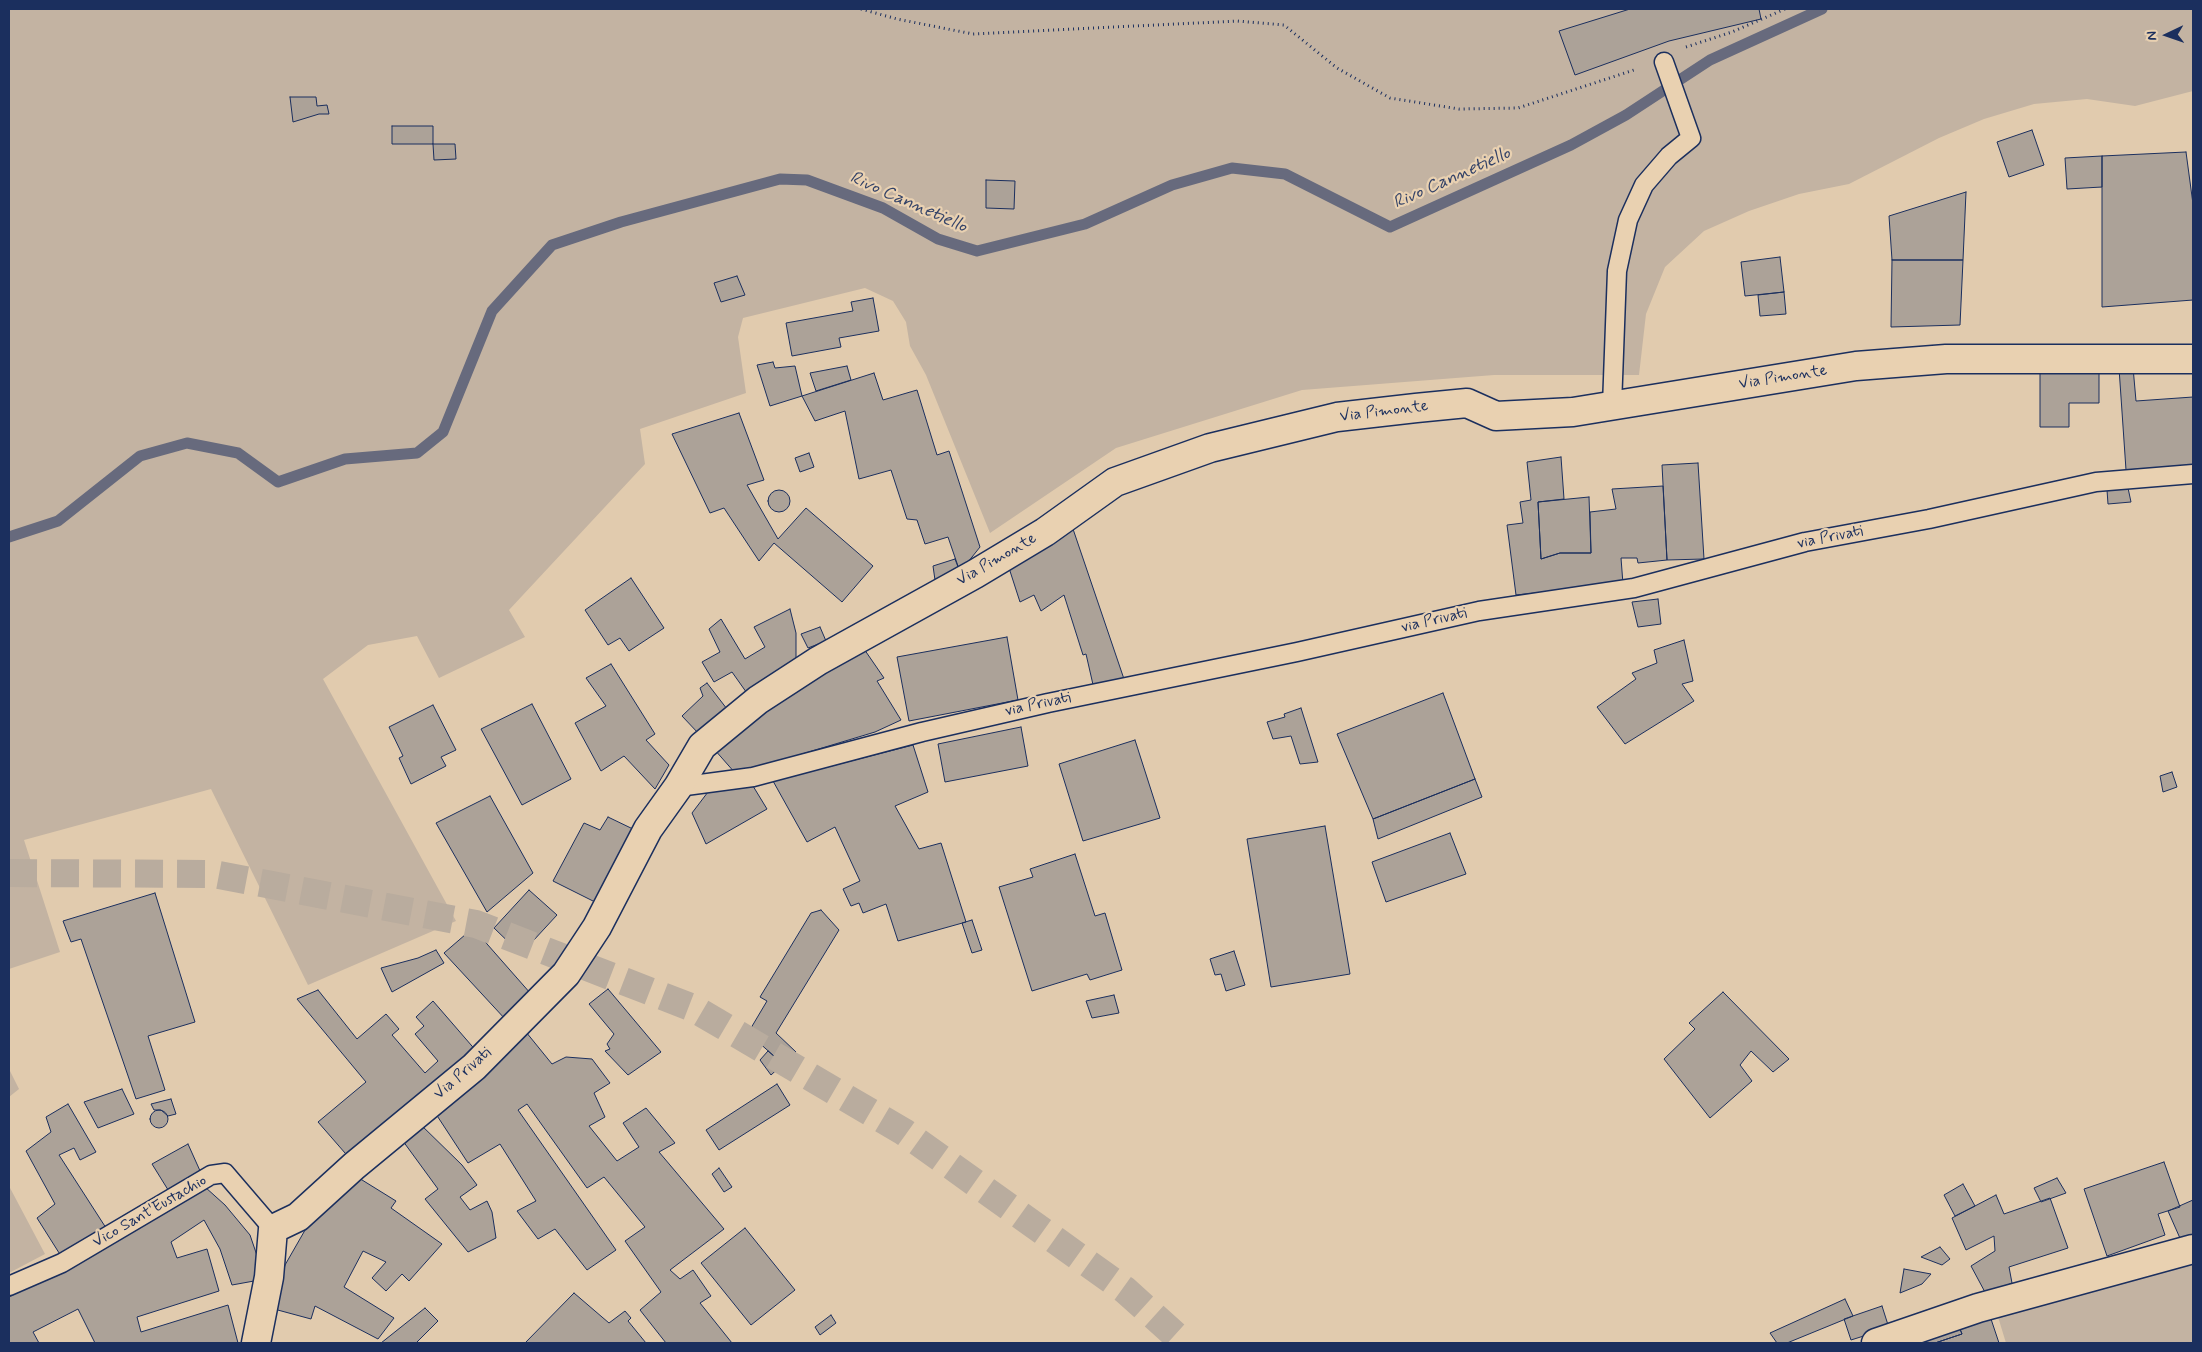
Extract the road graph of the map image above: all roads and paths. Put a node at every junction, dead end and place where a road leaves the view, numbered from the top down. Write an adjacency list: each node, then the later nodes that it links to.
1 (861, 9): 3 (path)
2 (1785, 9): 3 (path)
3 (1664, 62): 5 (lane)
4 (2193, 359): 5 (street, Via Pimonte)
5 (1612, 406): 7 (street, Via Pimonte)
6 (2193, 474): 7 (lane, via Privati)
7 (678, 787): 8 (street, Via Privati)
8 (273, 1229): 10 (lane, Vico Sant'Eustachio); 11 (street)
9 (2193, 1249): 12 (street)
10 (9, 1286)
11 (256, 1343)
12 (1876, 1343)

